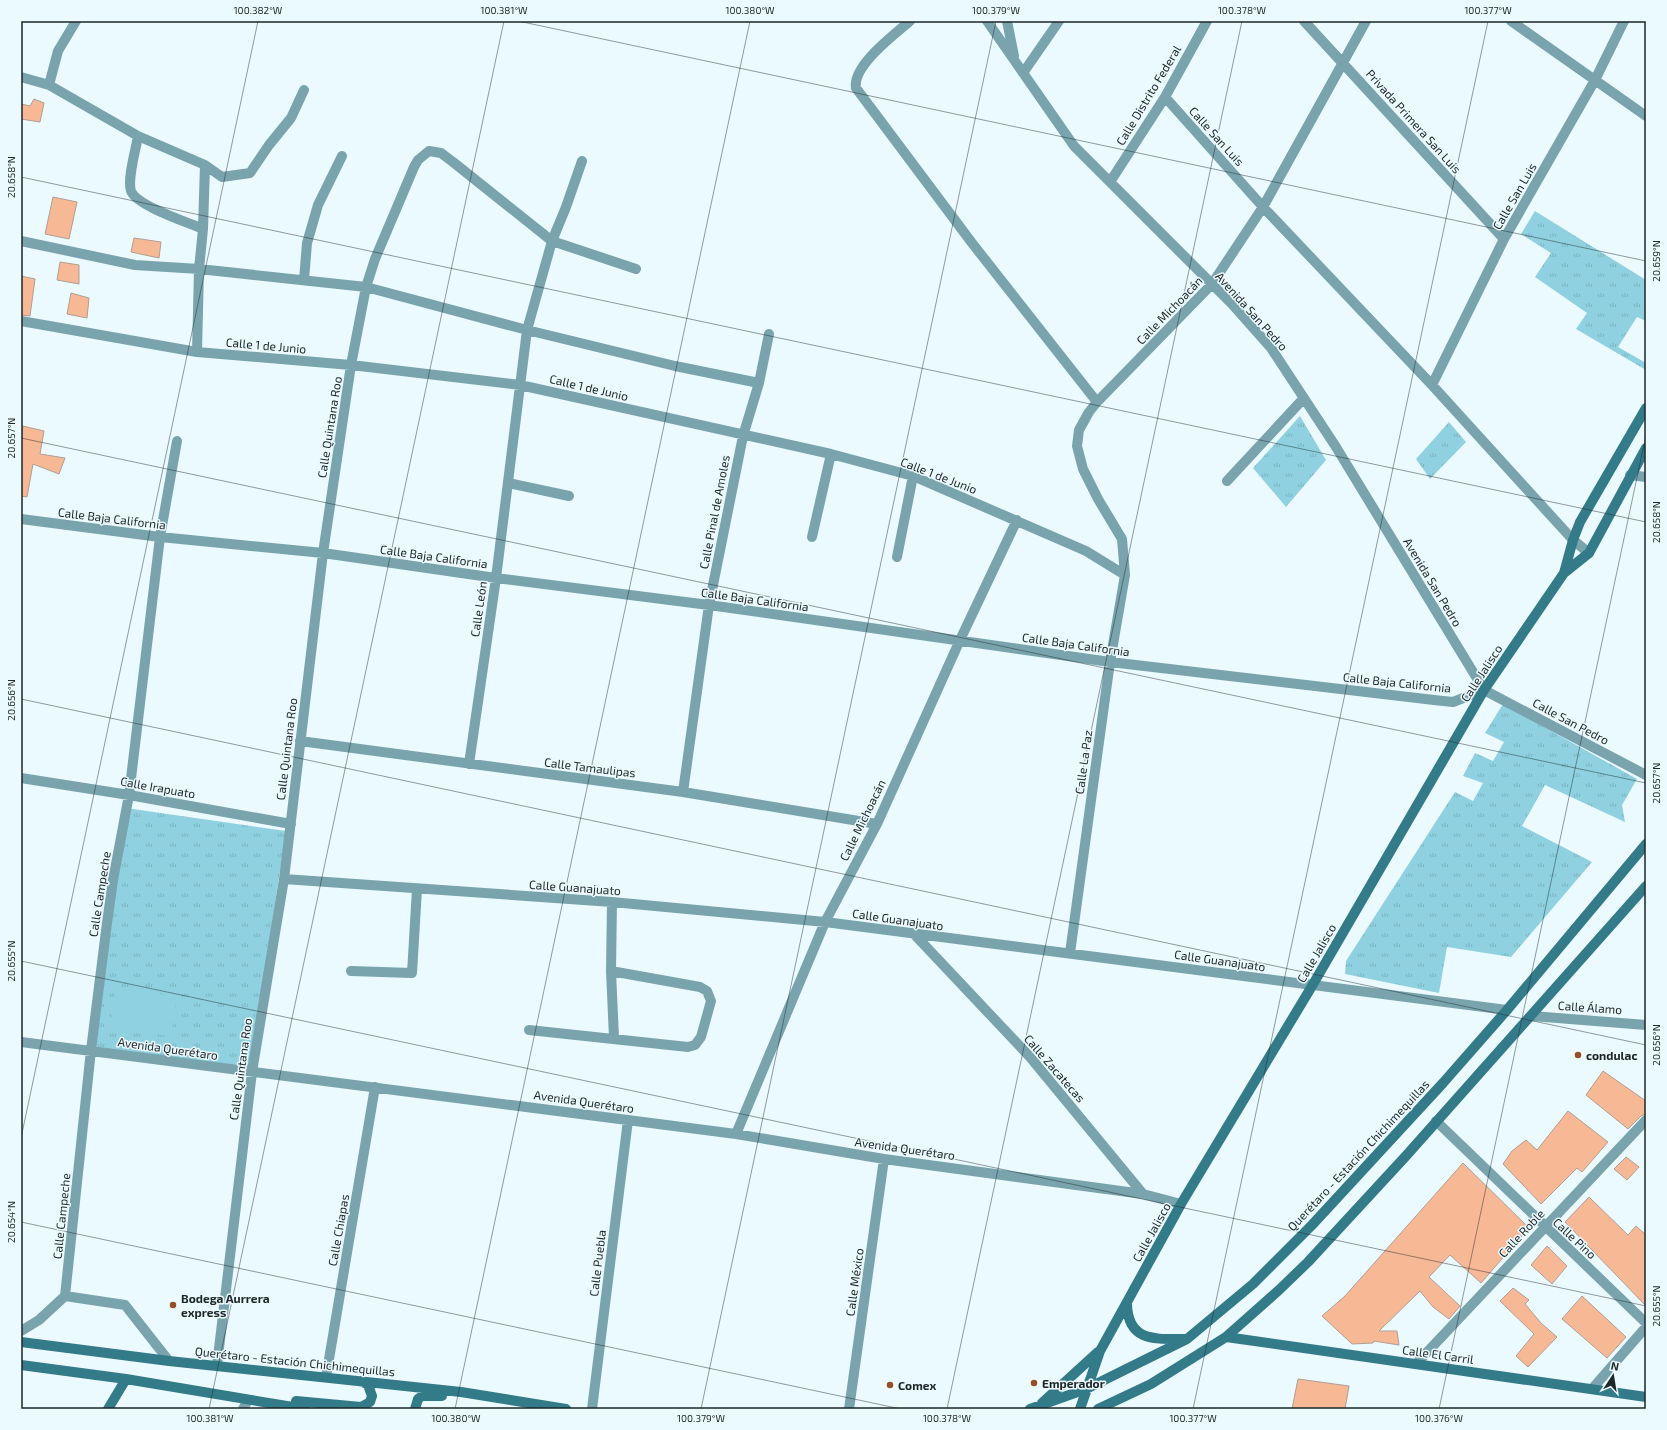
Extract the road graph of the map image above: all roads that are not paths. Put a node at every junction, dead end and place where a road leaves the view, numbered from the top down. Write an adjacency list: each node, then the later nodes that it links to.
1 (76, 21): 16 (street)
2 (910, 21): 44 (street)
3 (987, 21): 11 (street, Avenida San Pedro)
4 (1007, 21): 11 (street)
5 (1059, 21): 13 (street)
6 (1207, 21): 18 (street, Calle Distrito Federal)
7 (1304, 21): 12 (street, Privada Primera San Luis)
8 (1366, 21): 12 (street, Calle Michoacán)
9 (1511, 21): 15 (street)
10 (1624, 21): 15 (street, Calle San Luis)
11 (1014, 59): 13 (street, Avenida San Pedro)
12 (1342, 62): 25 (street, Calle Michoacán); 27 (street, Privada Primera San Luis)
13 (1023, 73): 24 (street, Avenida San Pedro)
14 (21, 77): 16 (street)
15 (1595, 80): 19 (street); 27 (street, Calle San Luis)
16 (49, 85): 20 (street)
17 (304, 90): 23 (street)
18 (1165, 97): 24 (street, Calle Distrito Federal); 25 (street, Calle San Luis)
19 (1646, 116)
20 (138, 136): 23 (street); 26 (street)
21 (342, 156): 32 (street)
22 (582, 161): 29 (street)
23 (205, 165): 26 (street)
24 (1110, 182): 33 (street, Avenida San Pedro)
25 (1263, 207): 33 (street, Calle Michoacán); 42 (street, Calle San Luis)
26 (203, 229): 30 (street)
27 (1504, 239): 42 (street, Calle San Luis)
28 (21, 241): 30 (street)
29 (552, 241): 31 (street); 34 (street, Calle Quintana Roo); 36 (street)
30 (199, 269): 32 (street); 38 (street)
31 (636, 269)
32 (304, 280): 34 (street)
33 (1212, 284): 43 (street, Avenida San Pedro); 44 (street, Calle Michoacán)
34 (366, 287): 36 (street); 39 (street, Calle Quintana Roo)
35 (21, 321): 38 (street, Calle 1 de Junio)
36 (527, 330): 40 (street); 41 (street)
37 (769, 334): 40 (street, Calle Pinal de Amoles)
38 (197, 352): 39 (street, Calle 1 de Junio)
39 (351, 365): 41 (street, Calle 1 de Junio); 62 (street, Calle Quintana Roo)
40 (759, 383): 46 (street, Calle Pinal de Amoles)
41 (520, 385): 46 (street, Calle 1 de Junio); 54 (street, Calle León)
42 (1432, 385): 60 (street, Calle San Luis)
43 (1304, 398): 53 (street); 70 (street, Avenida San Pedro)
44 (1097, 402): 65 (street, Calle Michoacán)
45 (1646, 408): 60 (main road, Calle Jalisco)
46 (743, 436): 49 (street, Calle 1 de Junio); 67 (street, Calle Pinal de Amoles)
47 (177, 441): 58 (street, Calle Campeche)
48 (1646, 448): 50 (main road, Calle Jalisco)
49 (831, 454): 51 (street, Calle 1 de Junio); 59 (street)
50 (1630, 475): 52 (street); 61 (main road, Calle Jalisco)
51 (912, 476): 57 (street, Calle 1 de Junio); 63 (street)
52 (1646, 477)
53 (1227, 482)
54 (508, 483): 55 (street); 66 (street, Calle León)
55 (569, 496)
56 (21, 519): 58 (street, Calle Baja California)
57 (1017, 520): 65 (street, Calle 1 de Junio); 68 (street, Calle Michoacán)
58 (160, 537): 62 (street, Calle Baja California); 76 (street, Calle Campeche)
59 (812, 537)
60 (1573, 540): 61 (street, Calle San Luis); 64 (main road, Calle Jalisco)
61 (1589, 552): 64 (main road, Calle Jalisco)
62 (322, 553): 66 (street, Calle Baja California); 71 (street, Calle Quintana Roo)
63 (897, 557)
64 (1564, 573): 70 (main road, Calle Jalisco)
65 (1125, 575): 69 (street, Calle La Paz)
66 (496, 578): 67 (street, Calle Baja California); 72 (street, Calle León)
67 (709, 605): 68 (street, Calle Baja California); 75 (street, Calle Pinal de Amoles)
68 (960, 640): 69 (street, Calle Baja California); 78 (street, Calle Michoacán)
69 (1110, 662): 70 (street, Calle Baja California); 86 (street, Calle La Paz)
70 (1484, 690): 73 (street, Calle San Pedro); 89 (main road, Calle Jalisco)
71 (300, 741): 72 (street, Calle Tamaulipas); 77 (street, Calle Quintana Roo)
72 (469, 764): 75 (street, Calle Tamaulipas)
73 (1646, 774)
74 (21, 778): 76 (street, Calle Irapuato)
75 (683, 792): 78 (street, Calle Tamaulipas)
76 (129, 795): 77 (street, Calle Irapuato); 96 (street, Calle Campeche)
77 (291, 824): 80 (street, Calle Quintana Roo)
78 (876, 824): 84 (street, Calle Michoacán)
79 (1646, 844): 90 (main road, Querétaro - Estación Chichimequillas)
80 (284, 879): 82 (street, Calle Guanajuato); 97 (street, Calle Quintana Roo)
81 (1646, 886): 91 (main road)
82 (417, 888): 83 (street, Calle Guanajuato); 87 (street)
83 (612, 902): 84 (street, Calle Guanajuato); 88 (street)
84 (825, 922): 85 (street, Calle Guanajuato); 102 (street, Calle Michoacán)
85 (915, 935): 86 (street, Calle Guanajuato); 104 (street, Calle Zacatecas)
86 (1070, 953): 89 (street, Calle Guanajuato)
87 (350, 970)
88 (611, 971): 94 (street); 94 (street)
89 (1312, 986): 90 (street, Calle Guanajuato); 105 (main road, Calle Jalisco)
90 (1507, 1010): 113 (main road, Querétaro - Estación Chichimequillas)
91 (1532, 1016): 92 (street, Calle Álamo); 101 (main road)
92 (1646, 1025)
93 (530, 1030): 94 (street)
94 (614, 1038)
95 (21, 1042): 96 (street, Avenida Querétaro)
96 (91, 1050): 97 (street, Avenida Querétaro); 107 (street, Calle Campeche)
97 (252, 1072): 98 (street, Avenida Querétaro); 119 (street, Calle Quintana Roo)
98 (375, 1087): 99 (street, Avenida Querétaro); 120 (street, Calle Chiapas)
99 (628, 1120): 102 (street, Avenida Querétaro); 135 (street, Calle Puebla)
100 (1646, 1120): 106 (street, Calle Roble)
101 (1436, 1121): 106 (street, Calle Pino); 112 (main road)
102 (736, 1134): 103 (street, Avenida Querétaro)
103 (884, 1159): 104 (street, Avenida Querétaro); 136 (street, Calle México)
104 (1143, 1194): 105 (street)
105 (1181, 1204): 108 (main road, Calle Jalisco)
106 (1545, 1227): 109 (street, Calle Pino); 117 (street, Calle Roble)
107 (65, 1296): 111 (street); 116 (street)
108 (1127, 1303): 113 (main road); 115 (main road, Calle Jalisco)
109 (1646, 1323)
110 (1646, 1327): 124 (street)
111 (21, 1331)
112 (1226, 1338): 117 (main road, Calle El Carril); 138 (main road)
113 (1187, 1339): 123 (main road, Querétaro - Estación Chichimequillas)
114 (21, 1342): 116 (main road, Querétaro - Estación Chichimequillas)
115 (1100, 1351): 123 (main road, Calle Jalisco); 130 (main road, Calle Jalisco)
116 (169, 1361): 119 (main road, Querétaro - Estación Chichimequillas)
117 (1416, 1364): 124 (main road, Calle El Carril)
118 (21, 1365): 121 (main road)
119 (217, 1365): 120 (main road, Querétaro - Estación Chichimequillas)
120 (326, 1377): 122 (main road, Querétaro - Estación Chichimequillas)
121 (126, 1379): 125 (main road); 131 (main road)
122 (361, 1381): 125 (main road); 126 (main road, Querétaro - Estación Chichimequillas)
123 (1086, 1389): 130 (main road, Querétaro - Estación Chichimequillas); 137 (main road, Calle Jalisco)
124 (1592, 1389): 127 (main road, Calle El Carril)
125 (188, 1390): 128 (main road)
126 (461, 1392): 133 (main road); 134 (main road, Querétaro - Estación Chichimequillas)
127 (1646, 1396)
128 (245, 1405): 129 (main road)
129 (277, 1407): 132 (main road)
130 (1035, 1408)
131 (108, 1409)
132 (305, 1409)
133 (415, 1409)
134 (566, 1409)
135 (592, 1409)
136 (849, 1409)
137 (1080, 1409)
138 (1098, 1409)

